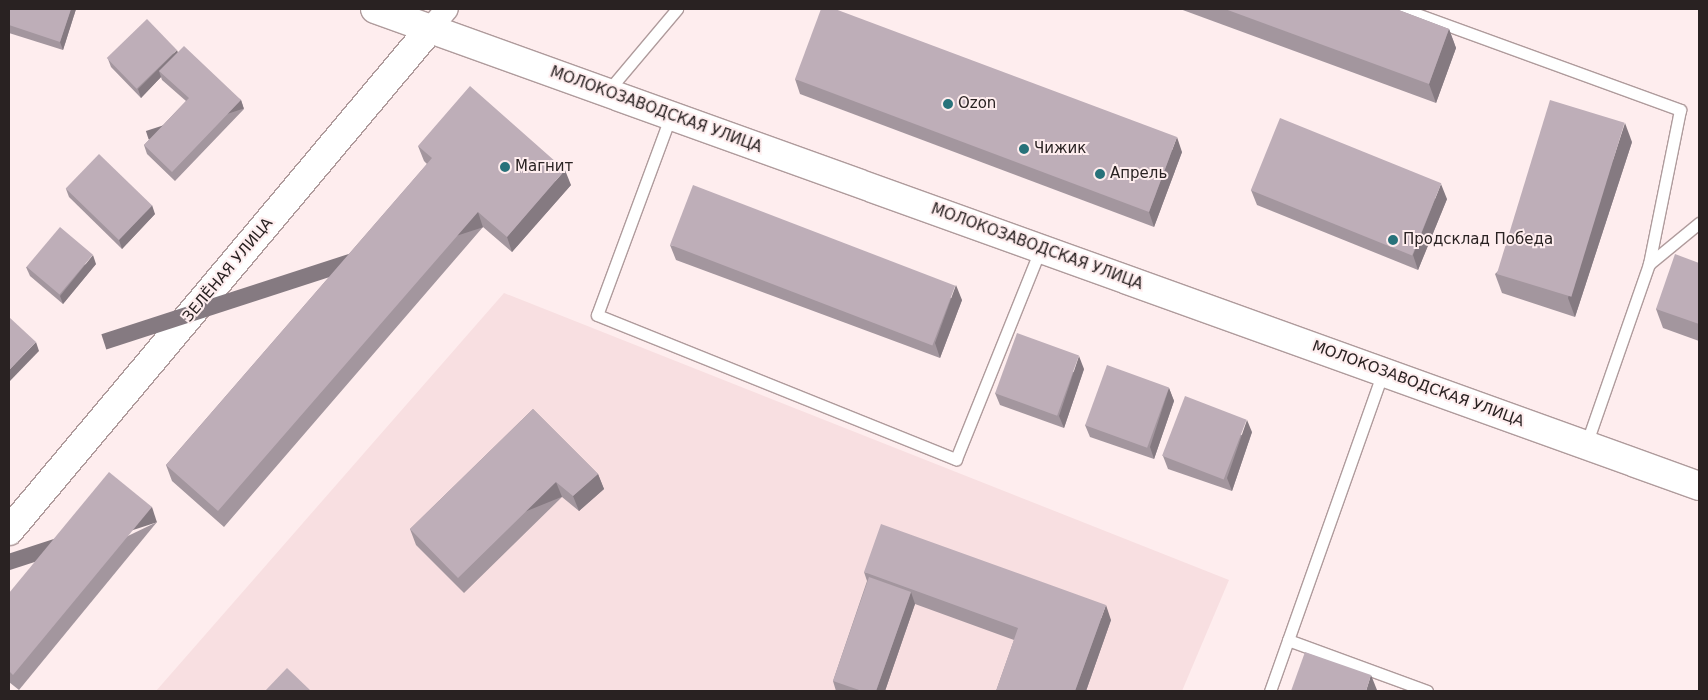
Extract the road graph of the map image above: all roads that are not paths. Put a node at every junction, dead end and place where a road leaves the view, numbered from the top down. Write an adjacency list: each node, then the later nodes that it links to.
1 (375, 9): 4 (street, МОЛОКОЗАВОДСКАЯ УЛИЦА)
2 (677, 9): 5 (lane)
3 (1403, 9): 9 (lane)
4 (438, 19): 5 (street, МОЛОКОЗАВОДСКАЯ УЛИЦА); 13 (street, ЗЕЛЁНАЯ УЛИЦА)
5 (606, 93): 6 (street, МОЛОКОЗАВОДСКАЯ УЛИЦА)
6 (670, 115): 8 (street, МОЛОКОЗАВОДСКАЯ УЛИЦА); 8 (lane)
7 (1699, 223): 9 (lane)
8 (1041, 248): 10 (street, МОЛОКОЗАВОДСКАЯ УЛИЦА)
9 (1649, 264): 11 (lane)
10 (1383, 372): 11 (street, МОЛОКОЗАВОДСКАЯ УЛИЦА); 14 (lane)
11 (1586, 445): 12 (street, МОЛОКОЗАВОДСКАЯ УЛИЦА)
12 (1699, 486)
13 (9, 531)
14 (1288, 640): 15 (lane); 16 (lane)
15 (1270, 691)
16 (1427, 691)

